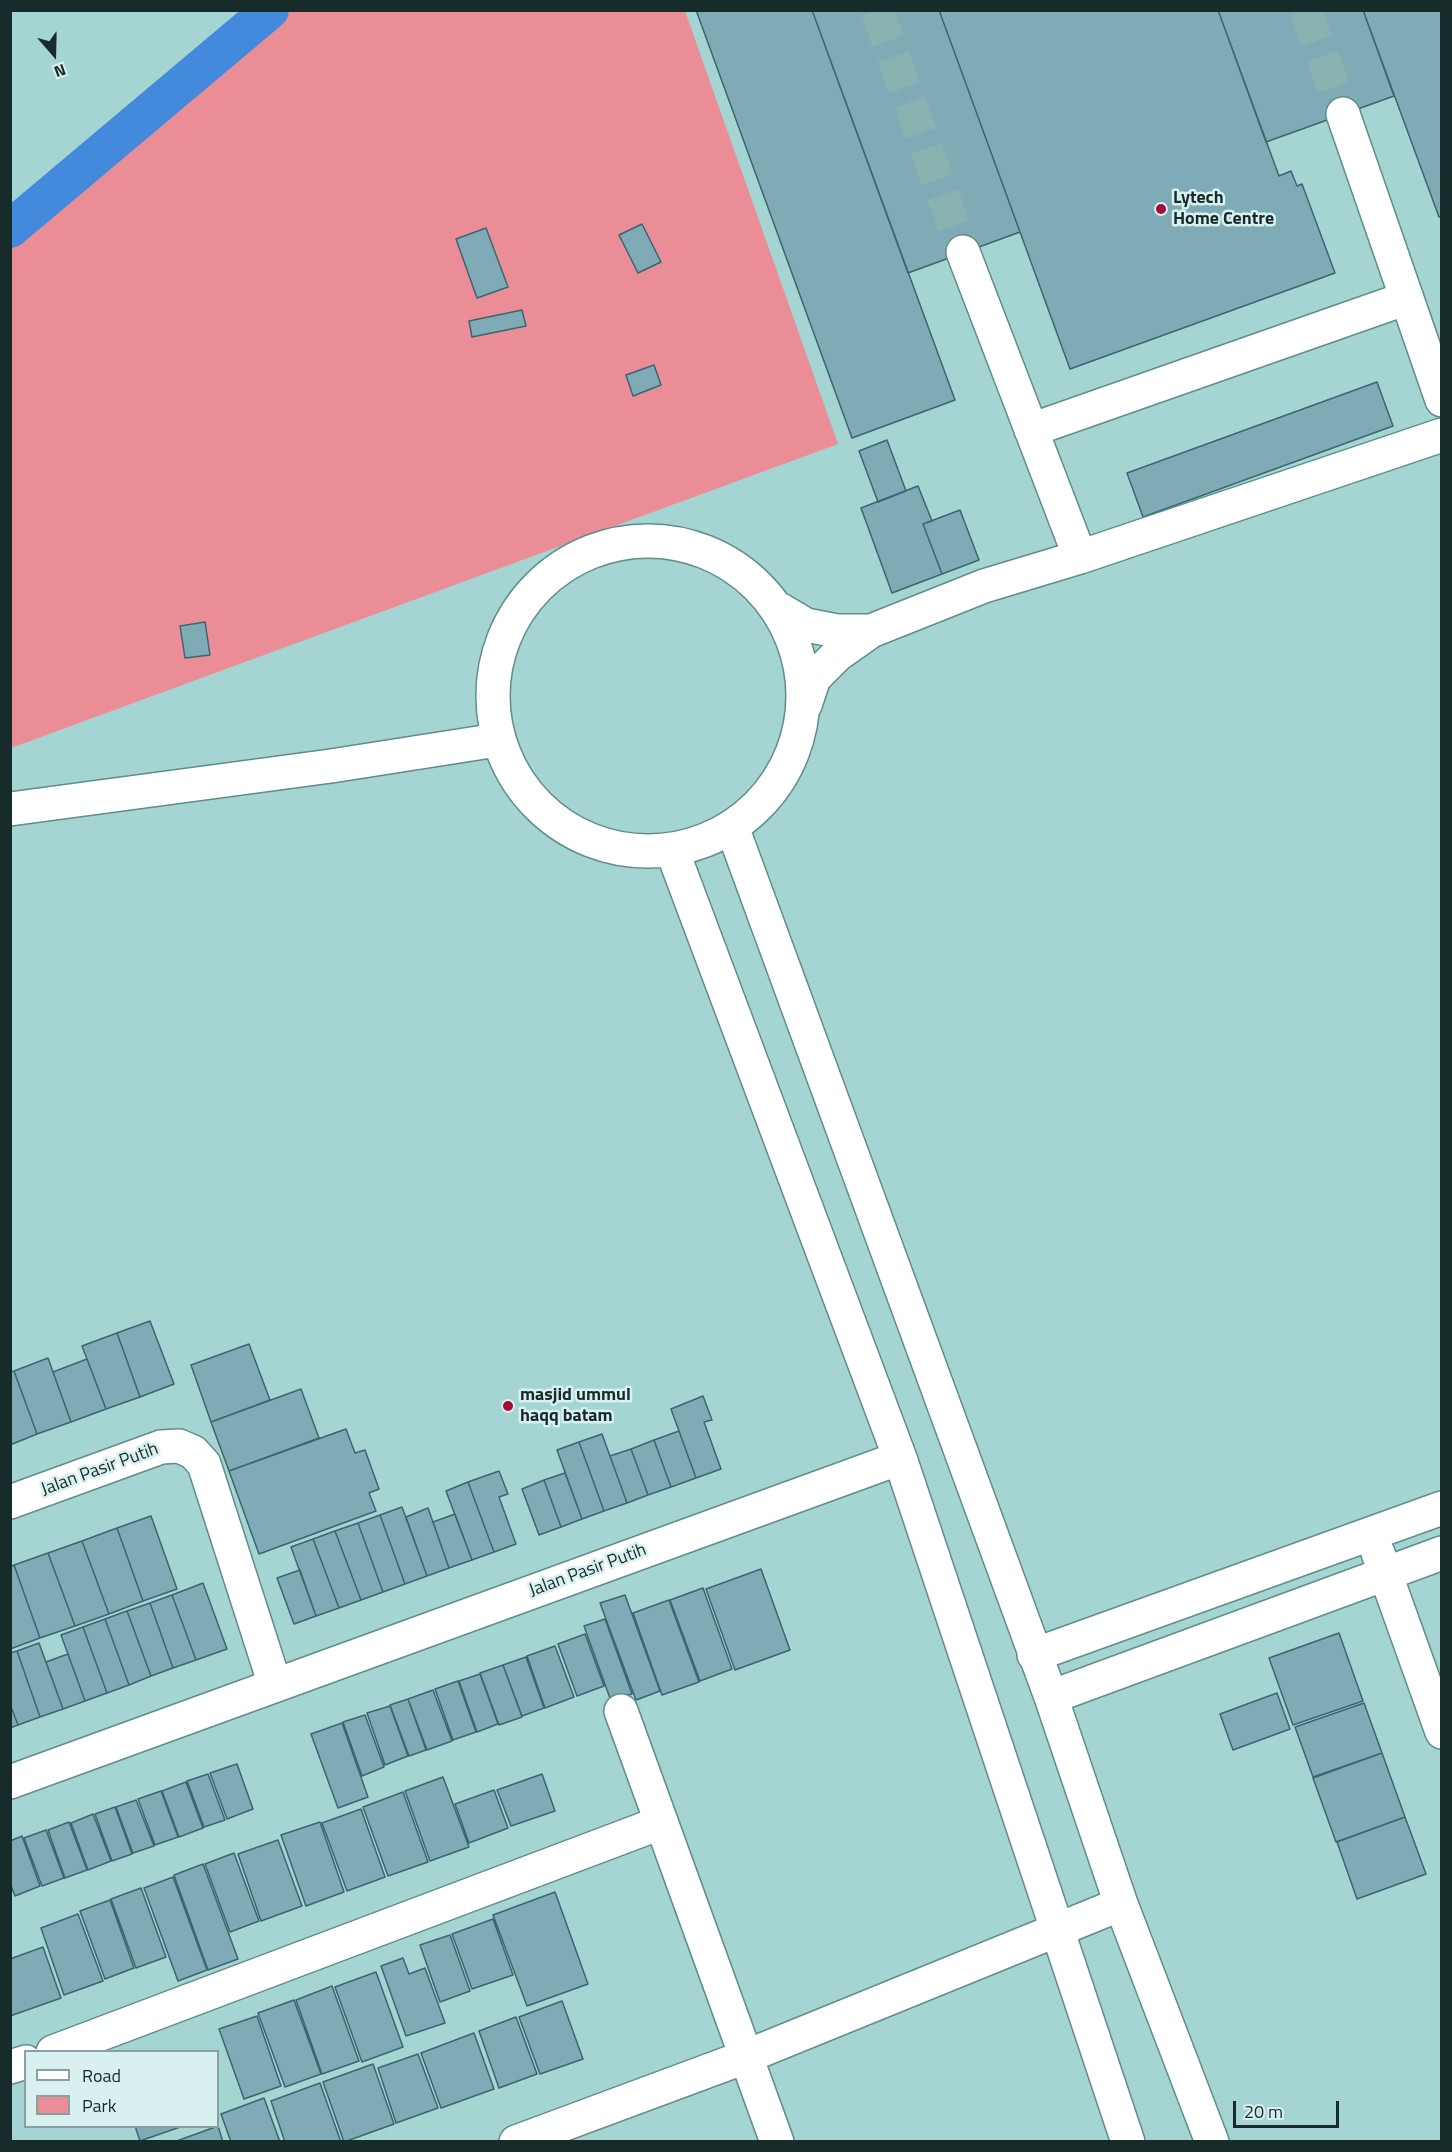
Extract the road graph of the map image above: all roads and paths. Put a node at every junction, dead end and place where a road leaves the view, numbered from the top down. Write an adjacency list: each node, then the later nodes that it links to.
1 (1343, 114): 3 (street)
2 (963, 252): 5 (street)
3 (1407, 298): 4 (street); 5 (street)
4 (1442, 400)
5 (1031, 430): 7 (street)
6 (1442, 435): 7 (street)
7 (1080, 557): 9 (street)
8 (779, 609): 9 (street); 10 (street); 11 (street)
9 (872, 631): 10 (street)
10 (805, 708): 13 (street)
11 (497, 740): 12 (street); 14 (street)
12 (10, 809)
13 (732, 827): 14 (street); 21 (street)
14 (672, 850): 15 (street)
15 (900, 1458): 22 (street, Jalan Pasir Putih); 29 (street)
16 (10, 1502): 22 (street, Jalan Pasir Putih)
17 (1442, 1508): 18 (street)
18 (1371, 1534): 20 (street); 21 (street)
19 (1442, 1553): 20 (street)
20 (1385, 1574): 23 (street); 25 (street)
21 (1034, 1655): 23 (street)
22 (275, 1685): 26 (street, Jalan Pasir Putih)
23 (1051, 1697): 28 (street)
24 (621, 1711): 27 (street)
25 (1442, 1732)
26 (10, 1782)
27 (660, 1823): 30 (street); 31 (street)
28 (1121, 1904): 29 (street); 35 (street)
29 (1056, 1931): 31 (street); 34 (street)
30 (57, 2050)
31 (746, 2057): 32 (street); 33 (street)
32 (516, 2142)
33 (777, 2142)
34 (1128, 2142)
35 (1212, 2142)

